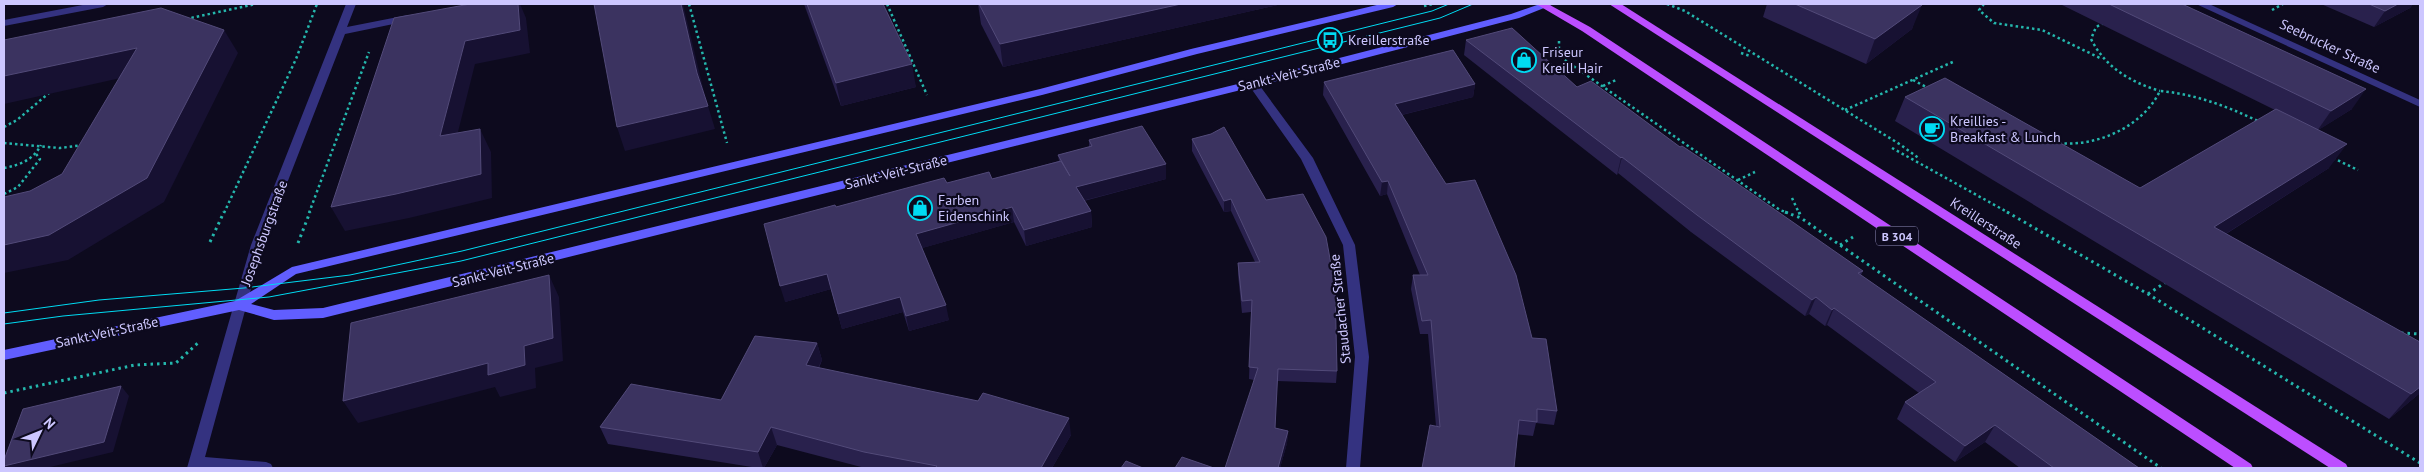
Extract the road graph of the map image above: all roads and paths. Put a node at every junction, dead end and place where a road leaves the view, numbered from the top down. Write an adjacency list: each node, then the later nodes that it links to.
1 (103, 4): 18 (street)
2 (256, 4): 16 (path)
3 (317, 4): 47 (path)
4 (351, 4): 20 (street, Josephsburgstraße)
5 (689, 4): 38 (path)
6 (887, 4): 29 (path)
7 (1393, 4): 52 (street, Sankt-Veit-Straße)
8 (1433, 4): 14 (path)
9 (1614, 4): 64 (main road, Kreillerstraße)
10 (1667, 4): 31 (path)
11 (1984, 4): 22 (path)
12 (2201, 4): 30 (street, Seebrucker Straße)
13 (1546, 5): 25 (street, Sankt-Veit-Straße); 63 (main road, B 304)
14 (1424, 6)
15 (417, 16): 19 (street)
16 (178, 20)
17 (2111, 20): 22 (path)
18 (4, 23)
19 (379, 24): 20 (street); 49 (path)
20 (342, 31): 52 (street, Josephsburgstraße)
21 (1559, 40): 44 (path)
22 (2104, 60): 27 (path)
23 (1955, 61): 24 (path)
24 (1913, 80): 26 (path); 31 (path)
25 (1253, 84): 52 (street, Sankt-Veit-Straße); 61 (street, Staudacher Straße)
26 (1929, 89)
27 (2160, 92): 32 (path); 34 (path)
28 (50, 94): 33 (path)
29 (930, 103)
30 (2420, 104)
31 (1845, 110): 51 (path)
32 (2265, 125)
33 (4, 128)
34 (2056, 143)
35 (4, 144): 36 (path)
36 (41, 144): 37 (path); 39 (path)
37 (85, 145)
38 (729, 152)
39 (36, 154): 41 (path); 45 (path)
40 (2324, 154): 42 (path)
41 (4, 168)
42 (2358, 170)
43 (1756, 172): 44 (path)
44 (1738, 180): 48 (path)
45 (4, 194)
46 (1858, 234): 48 (path)
47 (210, 242)
48 (1840, 245): 62 (path)
49 (296, 250)
50 (2172, 278): 51 (path)
51 (2148, 294): 58 (path)
52 (239, 305): 55 (street, Sankt-Veit-Straße); 59 (street, Josephsburgstraße)
53 (2399, 332): 54 (path)
54 (2420, 334)
55 (4, 355)
56 (176, 363): 57 (path)
57 (4, 393)
58 (2420, 463)
59 (195, 465): 60 (street)
60 (266, 468)
61 (1353, 468)
62 (2162, 468)
63 (2246, 468)
64 (2341, 468)

